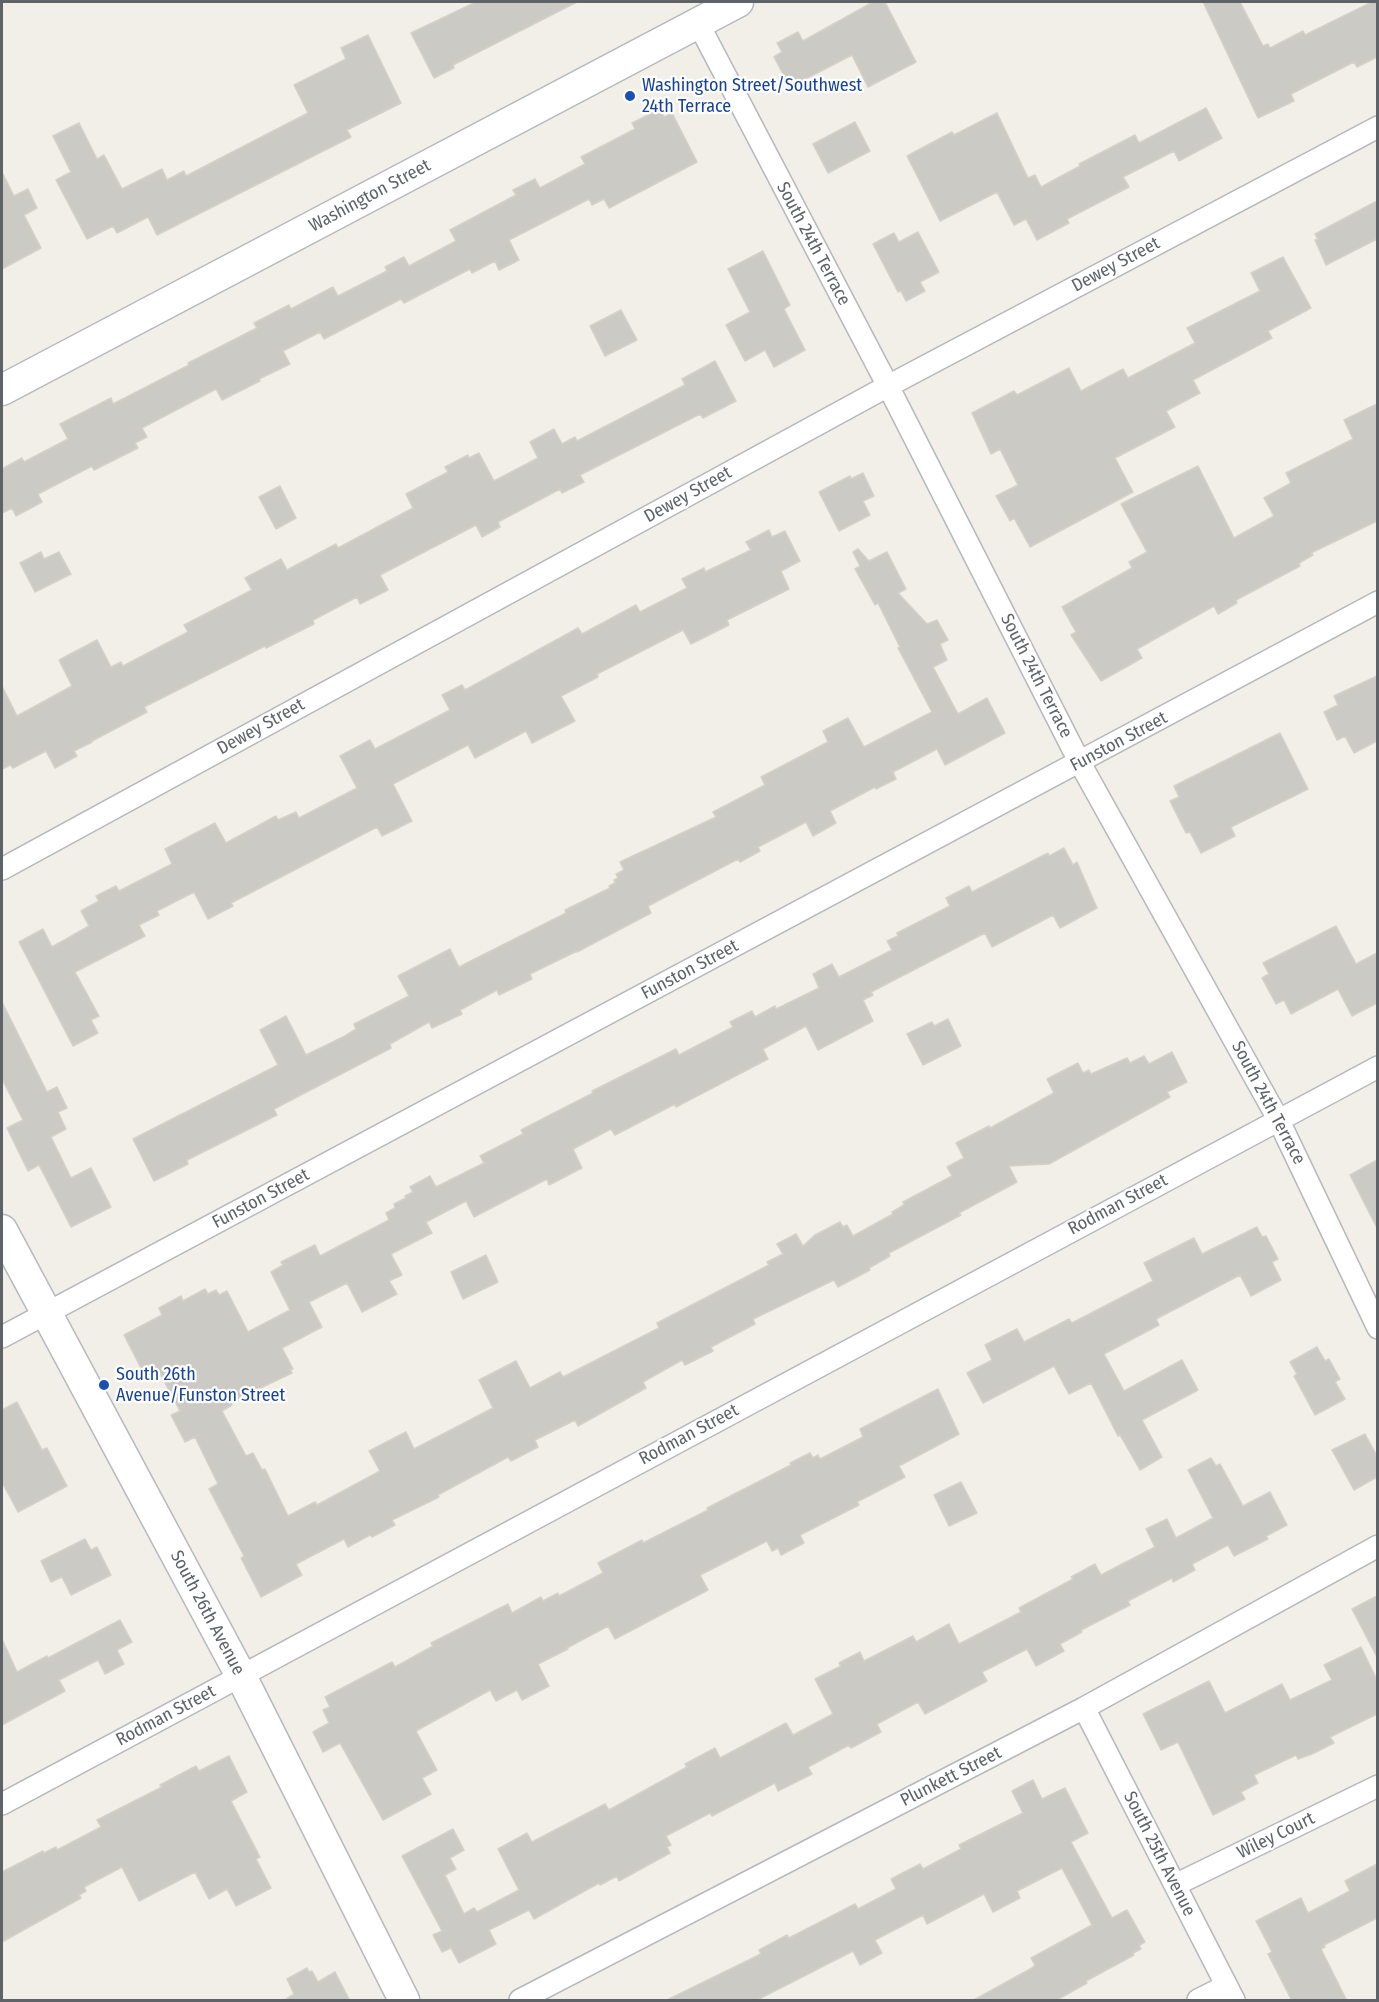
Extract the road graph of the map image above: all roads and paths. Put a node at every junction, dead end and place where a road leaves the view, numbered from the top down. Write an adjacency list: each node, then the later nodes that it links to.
1 (738, 2): 2 (street, Washington Street)
2 (698, 23): 4 (street, South 24th Terrace); 5 (street, Washington Street)
3 (1377, 127): 4 (street, Dewey Street)
4 (888, 386): 7 (street, South 24th Terrace); 8 (street, Dewey Street)
5 (2, 390)
6 (1377, 603): 7 (street, Funston Street)
7 (1080, 763): 10 (street, South 24th Terrace); 12 (street, Funston Street)
8 (2, 869)
9 (1377, 1066): 10 (street, Rodman Street)
10 (1278, 1119): 13 (street, South 24th Terrace); 16 (street, Rodman Street)
11 (2, 1230): 12 (street, South 26th Avenue)
12 (46, 1314): 14 (street, Funston Street); 16 (street, South 26th Avenue)
13 (1377, 1328)
14 (2, 1337)
15 (1377, 1546): 17 (street, Plunkett Street)
16 (241, 1676): 19 (street, Rodman Street); 22 (street, South 26th Avenue)
17 (1084, 1708): 20 (street, South 25th Avenue); 23 (street, Plunkett Street)
18 (1377, 1786): 20 (street, Wiley Court)
19 (2, 1804)
20 (1175, 1885): 21 (street, South 25th Avenue)
21 (1230, 1993): 24 (street)
22 (404, 2001)
23 (520, 2001)
24 (1198, 2001)

